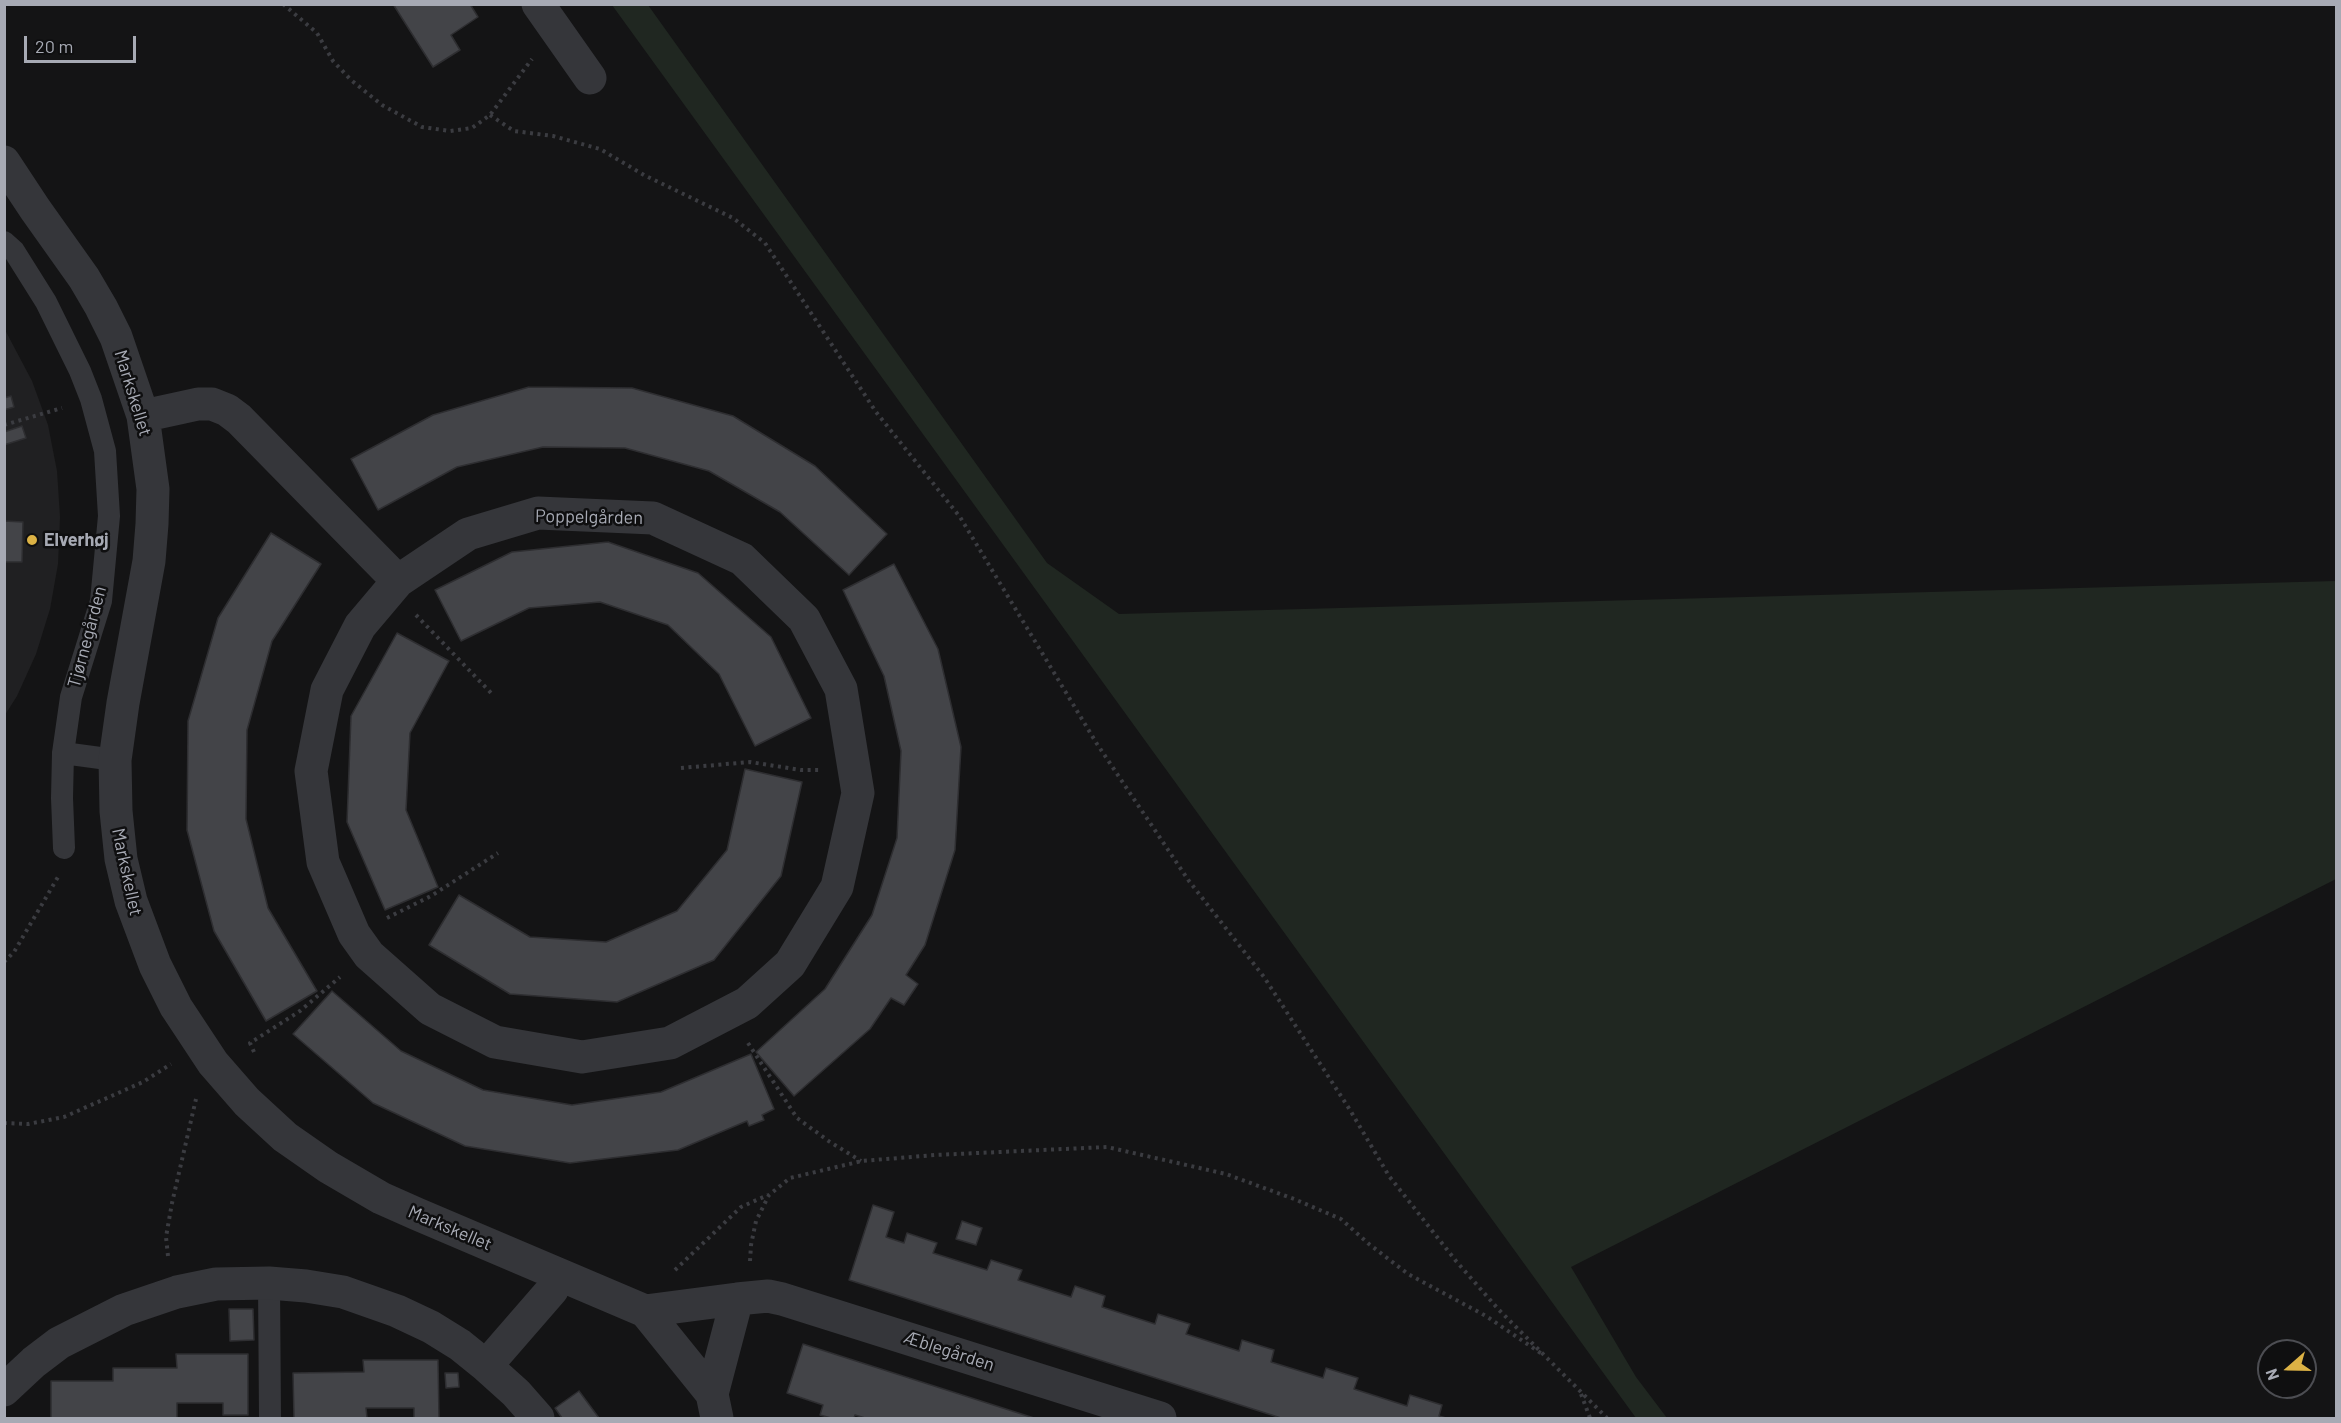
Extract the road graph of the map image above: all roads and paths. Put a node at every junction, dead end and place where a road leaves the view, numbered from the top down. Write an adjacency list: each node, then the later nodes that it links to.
1 (283, 4): 5 (path)
2 (538, 4): 3 (street)
3 (561, 37): 4 (street); 5 (path)
4 (590, 78)
5 (490, 115): 33 (path)
6 (4, 162): 9 (street, Markskellet)
7 (4, 242): 8 (lane, Tjørnegården)
8 (91, 399): 10 (path); 13 (lane, Tjørnegården)
9 (143, 416): 11 (street); 14 (street, Markskellet)
10 (4, 425)
11 (394, 585): 12 (path); 16 (street, Poppelgården); 19 (street, Poppelgården)
12 (494, 696)
13 (63, 753): 14 (lane); 17 (lane, Tjørnegården)
14 (115, 760): 22 (street, Markskellet)
15 (681, 768): 16 (path)
16 (854, 769): 21 (street, Poppelgården)
17 (64, 848): 20 (path)
18 (498, 853): 19 (path)
19 (362, 945): 21 (street, Poppelgården); 23 (path)
20 (4, 962)
21 (730, 1012): 26 (path)
22 (198, 1042): 25 (path); 28 (street, Markskellet)
23 (256, 1057)
24 (197, 1097): 30 (path)
25 (4, 1123)
26 (862, 1161): 27 (path); 33 (path)
27 (769, 1195): 31 (path); 32 (path)
28 (557, 1274): 32 (street, Markskellet); 34 (street)
29 (269, 1283): 30 (street); 34 (street); 38 (lane)
30 (177, 1292): 35 (street)
31 (737, 1299): 32 (street, Æblegården); 37 (street); 40 (street, Æblegården)
32 (645, 1311): 37 (street)
33 (1552, 1362): 36 (path)
34 (486, 1366): 39 (street)
35 (4, 1390)
36 (1580, 1390): 41 (path); 42 (path)
37 (714, 1406)
38 (270, 1419)
39 (538, 1419)
40 (1160, 1419)
41 (1590, 1419)
42 (1607, 1419)

